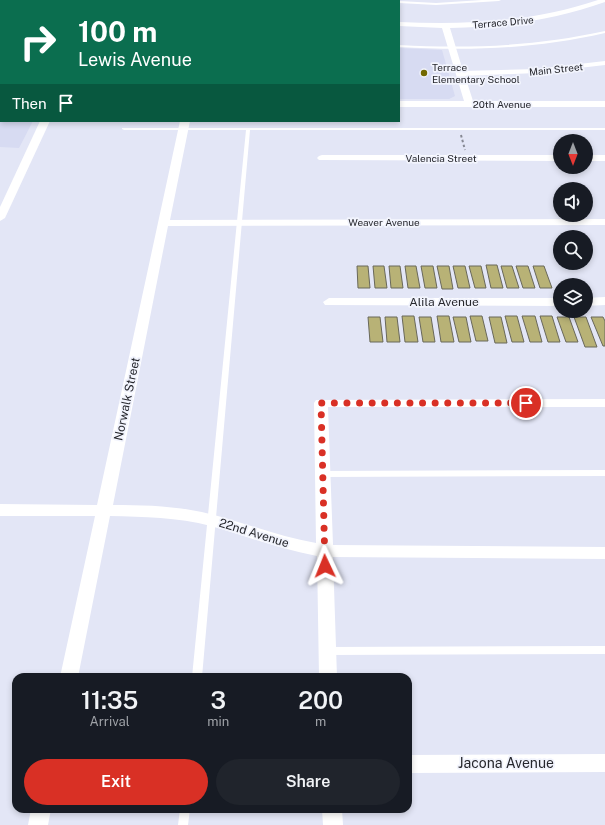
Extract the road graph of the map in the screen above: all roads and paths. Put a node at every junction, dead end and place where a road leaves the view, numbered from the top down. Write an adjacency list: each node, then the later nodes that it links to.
1 (499, 0): 3 (lane)
2 (605, 0): 5 (street, Terrace Drive)
3 (400, 2)
4 (400, 24): 5 (street, Terrace Drive)
5 (445, 25): 8 (street)
6 (605, 32): 8 (lane)
7 (400, 46): 8 (lane)
8 (452, 48): 10 (street)
9 (605, 63): 10 (street, Main Street)
10 (459, 74): 12 (street)
11 (400, 104): 12 (street, 20th Avenue)
12 (469, 104): 13 (street, 20th Avenue)
13 (605, 104)
14 (45, 122): 23 (street)
15 (184, 125): 16 (lane); 17 (lane); 26 (street, Norwalk Street)
16 (124, 129)
17 (248, 129): 18 (lane); 24 (lane)
18 (605, 129)
19 (322, 158): 20 (street, Valencia Street)
20 (553, 158)
21 (593, 158): 22 (street)
22 (604, 159)
23 (0, 218)
24 (239, 222): 25 (street, Weaver Avenue); 26 (street, Weaver Avenue); 36 (lane)
25 (605, 222)
26 (164, 223): 35 (street, Norwalk Street)
27 (329, 302): 28 (street, Alila Avenue)
28 (553, 302)
29 (593, 302): 30 (street)
30 (605, 302)
31 (605, 403): 32 (street)
32 (323, 474): 33 (lane); 37 (street)
33 (605, 474)
34 (0, 510): 35 (street, 22nd Avenue)
35 (104, 510): 36 (street, 22nd Avenue); 41 (street, Norwalk Street)
36 (210, 520): 37 (street, 22nd Avenue); 42 (lane)
37 (325, 551): 38 (street, 22nd Avenue); 40 (street)
38 (605, 553)
39 (605, 650): 40 (lane)
40 (328, 651): 43 (street)
41 (70, 673)
42 (196, 673)
43 (328, 673)
44 (605, 763): 45 (street, Jacona Avenue)
45 (412, 764)
46 (40, 813): 49 (street)
47 (184, 813): 50 (lane)
48 (332, 813): 51 (street)
49 (38, 825)
50 (183, 825)
51 (333, 825)

